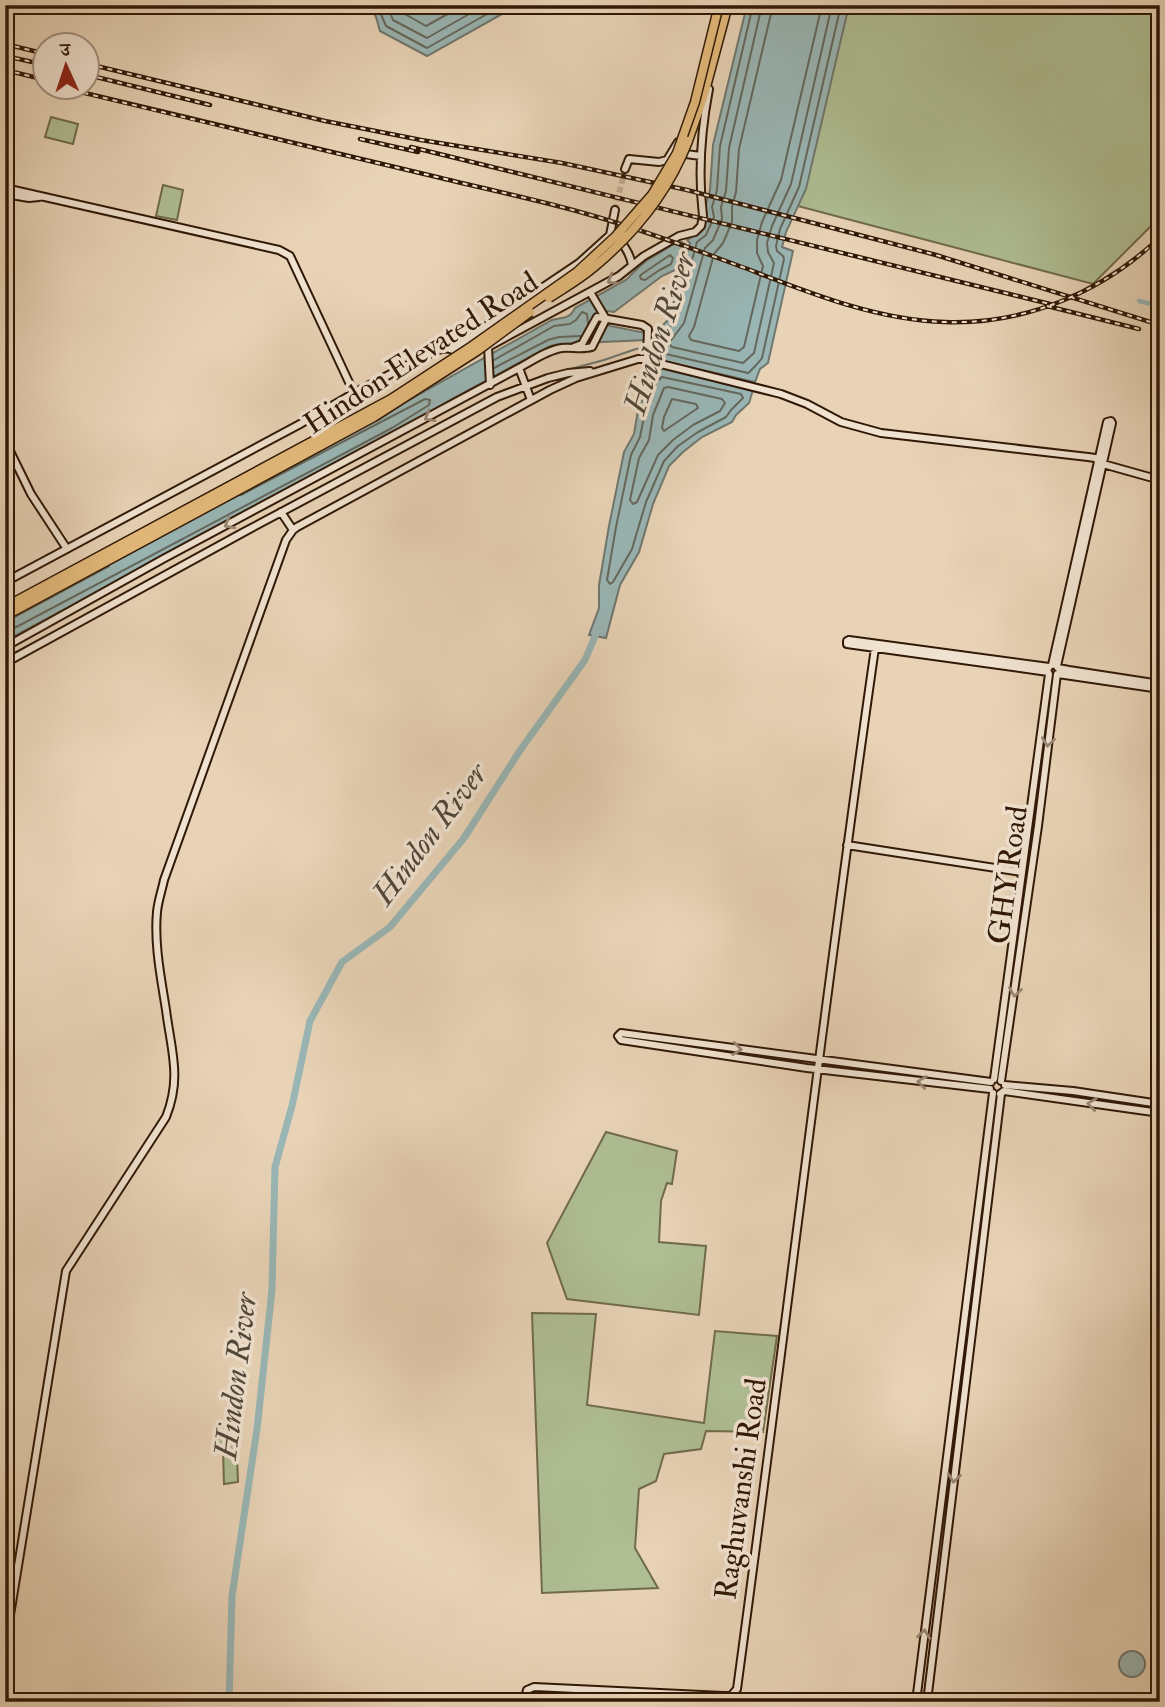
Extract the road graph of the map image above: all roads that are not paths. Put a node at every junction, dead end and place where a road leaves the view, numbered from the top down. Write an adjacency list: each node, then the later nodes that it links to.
1 (718, 5): 3 (street); 34 (highway, Hindon Elevated Road, bridge)
2 (729, 5): 4 (street); 35 (highway, Hindon Elevated Road, bridge)
3 (672, 152): 4 (street); 5 (street)
4 (701, 156): 11 (street)
5 (625, 169)
6 (5, 188): 8 (street)
7 (5, 194): 8 (street)
8 (41, 196): 24 (street)
9 (615, 211): 10 (street)
10 (610, 235): 11 (street); 13 (street)
11 (632, 265): 12 (street, one-way to 12)
12 (592, 294): 14 (street); 15 (street)
13 (514, 306): 15 (street); 17 (street)
14 (605, 320): 16 (street); 16 (street); 19 (street)
15 (526, 326): 18 (street)
16 (571, 347): 20 (street)
17 (454, 349): 18 (street); 24 (street)
18 (489, 349): 22 (street)
19 (648, 357): 21 (street); 27 (street)
20 (520, 371): 22 (street); 23 (street)
21 (597, 371): 23 (street); 25 (street)
22 (489, 383): 31 (street, one-way to 31)
23 (526, 385): 25 (street); 29 (street)
24 (354, 393): 32 (street)
25 (531, 400): 30 (street)
26 (5, 441): 32 (street)
27 (1101, 464): 27 (street); 28 (street); 39 (street)
28 (1160, 480)
29 (281, 512): 30 (street); 31 (street)
30 (293, 530): 49 (street)
31 (207, 545): 37 (street); 37 (street)
32 (66, 550): 33 (street)
33 (5, 582)
34 (5, 607)
35 (5, 616)
36 (875, 648): 39 (street); 39 (street); 42 (street)
37 (13, 649): 38 (street)
38 (5, 663)
39 (1053, 670): 40 (street); 41 (street); 43 (street, GHY Road); 46 (street, GHY Road, one-way to 46)
40 (1160, 684)
41 (1160, 689)
42 (846, 845): 43 (street); 44 (street)
43 (1021, 872): 46 (street, GHY Road)
44 (819, 1059): 45 (street); 45 (street, one-way to 44); 46 (street)
45 (818, 1070): 46 (street, one-way to 45); 50 (street, Raghuvanshi Road)
46 (997, 1087): 47 (street); 48 (street, one-way to 46); 51 (street, one-way to 46); 52 (street, one-way to 52)
47 (1160, 1104)
48 (1160, 1113)
49 (5, 1646)
50 (524, 1702)
51 (916, 1702)
52 (927, 1702)

